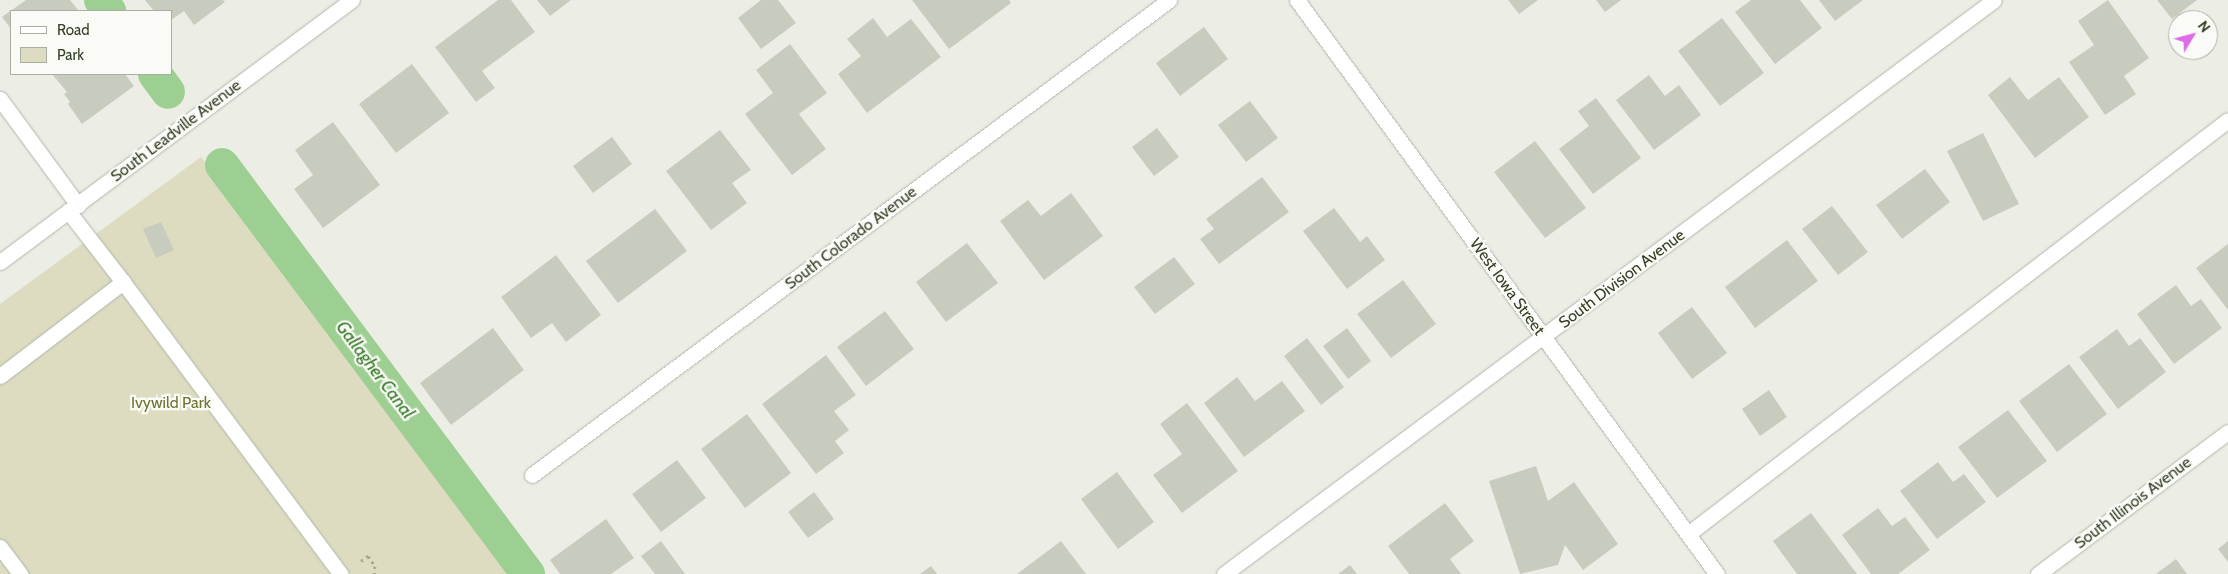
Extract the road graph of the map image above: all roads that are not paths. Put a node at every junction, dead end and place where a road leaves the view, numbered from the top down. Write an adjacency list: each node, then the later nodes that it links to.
1 (352, 0): 7 (street, South Leadville Avenue)
2 (1169, 0): 13 (street, South Colorado Avenue)
3 (1297, 0): 10 (street, West Iowa Street)
4 (1994, 0): 10 (street, South Division Avenue)
5 (0, 99): 7 (street)
6 (2228, 120): 14 (street)
7 (73, 208): 8 (street, South Leadville Avenue); 9 (street)
8 (0, 262)
9 (123, 282): 11 (street); 17 (street)
10 (1544, 336): 14 (street, West Iowa Street); 18 (street, South Division Avenue)
11 (0, 376)
12 (2228, 432): 20 (street, South Illinois Avenue)
13 (532, 475)
14 (1688, 534): 19 (street, West Iowa Street)
15 (0, 547): 16 (street)
16 (20, 574)
17 (341, 574)
18 (1224, 574)
19 (1717, 574)
20 (2038, 574)

